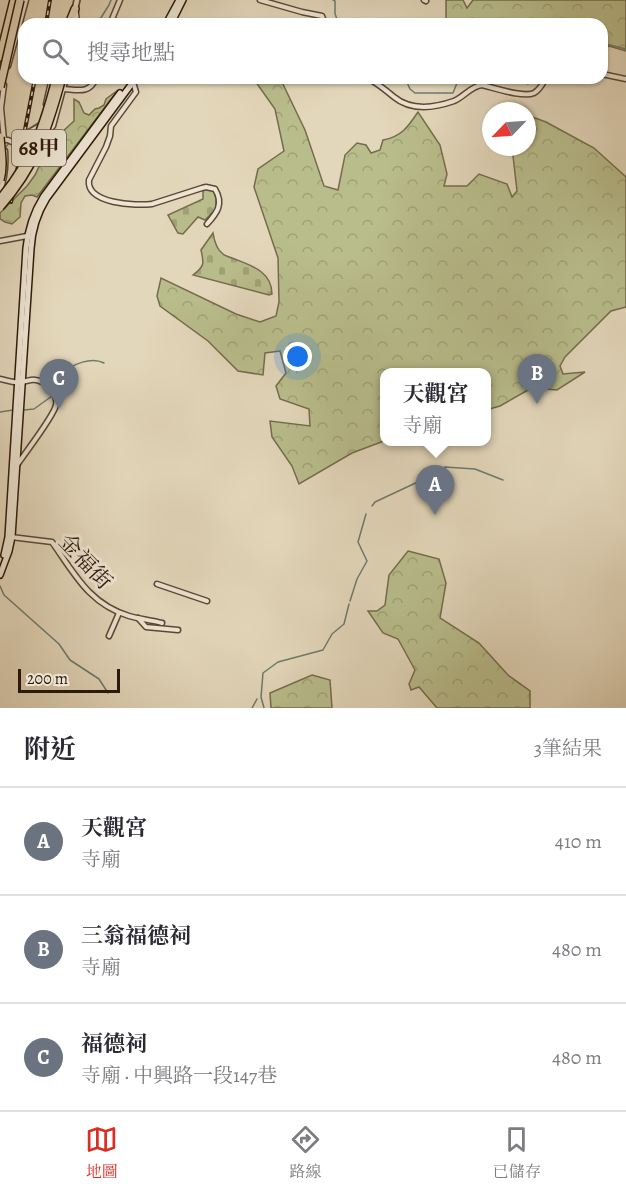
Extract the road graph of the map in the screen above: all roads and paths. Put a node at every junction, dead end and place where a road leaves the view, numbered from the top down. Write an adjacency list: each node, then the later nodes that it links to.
1 (15, 0): 16 (highway)
2 (20, 0): 31 (highway, bridge)
3 (26, 0): 9 (street)
4 (77, 0): 8 (street)
5 (120, 0): 11 (street)
6 (181, 0): 12 (main road)
7 (260, 0): 13 (street)
8 (75, 9): 10 (highway)
9 (21, 18)
10 (73, 18)
11 (112, 18)
12 (172, 18)
13 (322, 18)
14 (18, 30): 15 (street)
15 (13, 49): 17 (street); 35 (street)
16 (0, 57)
17 (0, 70)
18 (608, 75): 19 (street)
19 (626, 79)
20 (57, 84): 32 (street)
21 (58, 84): 32 (street)
22 (58, 84): 38 (highway, 68甲, bridge)
23 (58, 84): 39 (highway, 68甲, bridge)
24 (67, 84): 25 (street)
25 (93, 84)
26 (128, 84): 41 (main road)
27 (129, 84): 44 (main road)
28 (134, 84): 40 (street)
29 (378, 84): 30 (street)
30 (542, 84)
31 (0, 87)
32 (42, 125): 33 (street)
33 (27, 133)
34 (21, 136): 35 (street)
35 (5, 140): 36 (highway, bridge); 37 (street)
36 (0, 180)
37 (0, 191)
38 (0, 199)
39 (0, 207)
40 (207, 224)
41 (27, 236): 42 (street); 44 (main road)
42 (0, 242)
43 (0, 379): 44 (street)
44 (21, 382): 45 (main road); 45 (street)
45 (15, 467): 46 (main road)
46 (10, 537): 47 (main road); 48 (main road); 51 (street, 金福街)
47 (0, 566)
48 (0, 575)
49 (157, 584): 50 (street)
50 (207, 601)
51 (119, 613): 52 (street, 金福街); 55 (street)
52 (137, 618): 53 (street, 金福街); 54 (street, 金福街)
53 (162, 623)
54 (178, 630)
55 (109, 636)

